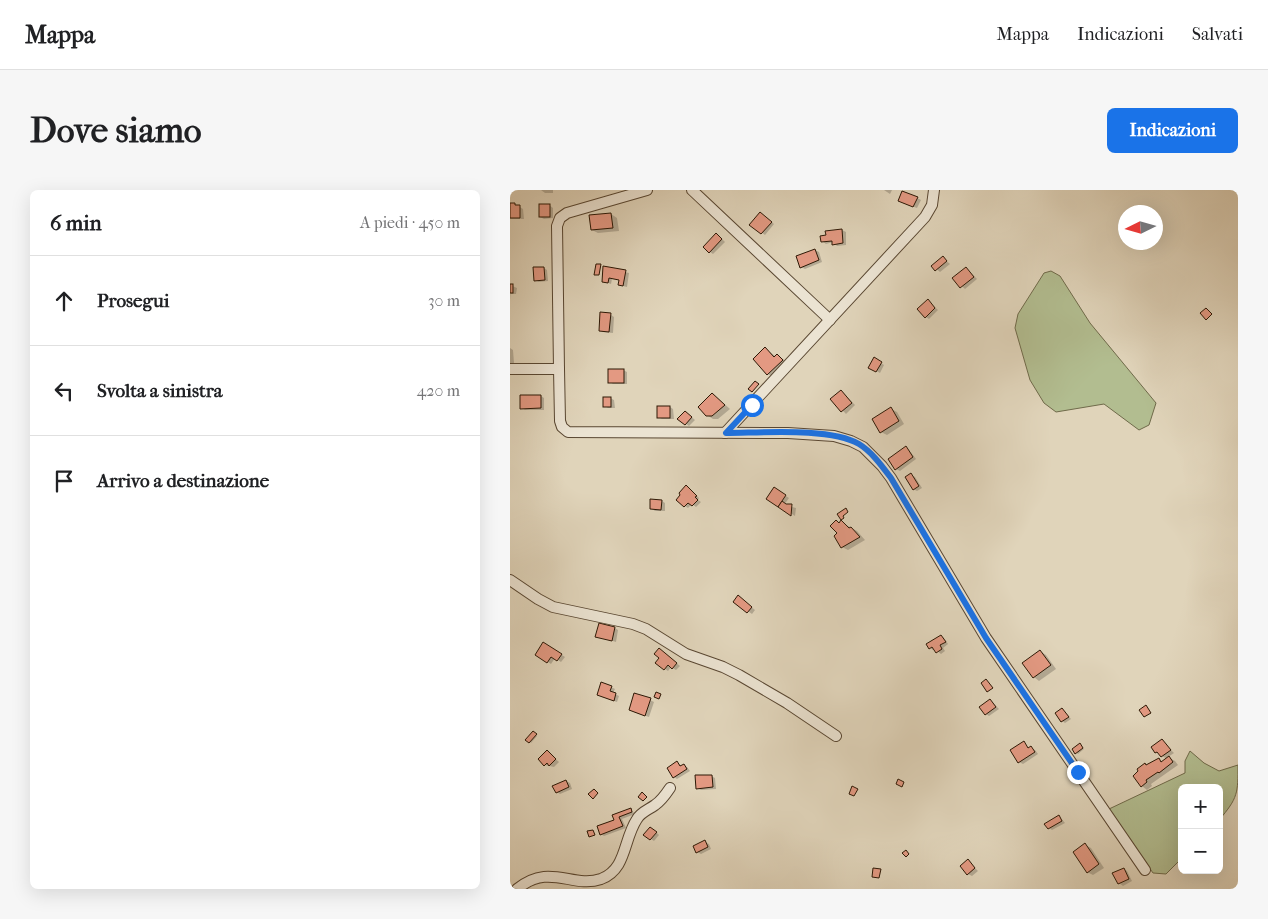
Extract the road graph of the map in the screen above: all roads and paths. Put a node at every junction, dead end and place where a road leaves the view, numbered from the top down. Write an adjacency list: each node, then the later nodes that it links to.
1 (647, 190): 6 (street)
2 (692, 190): 4 (street)
3 (934, 190): 4 (street)
4 (830, 320): 7 (street)
5 (510, 369): 6 (street)
6 (559, 369): 7 (street)
7 (726, 433): 11 (street)
8 (510, 580): 9 (street)
9 (836, 736)
10 (670, 788): 12 (street)
11 (1145, 870)
12 (517, 889)

